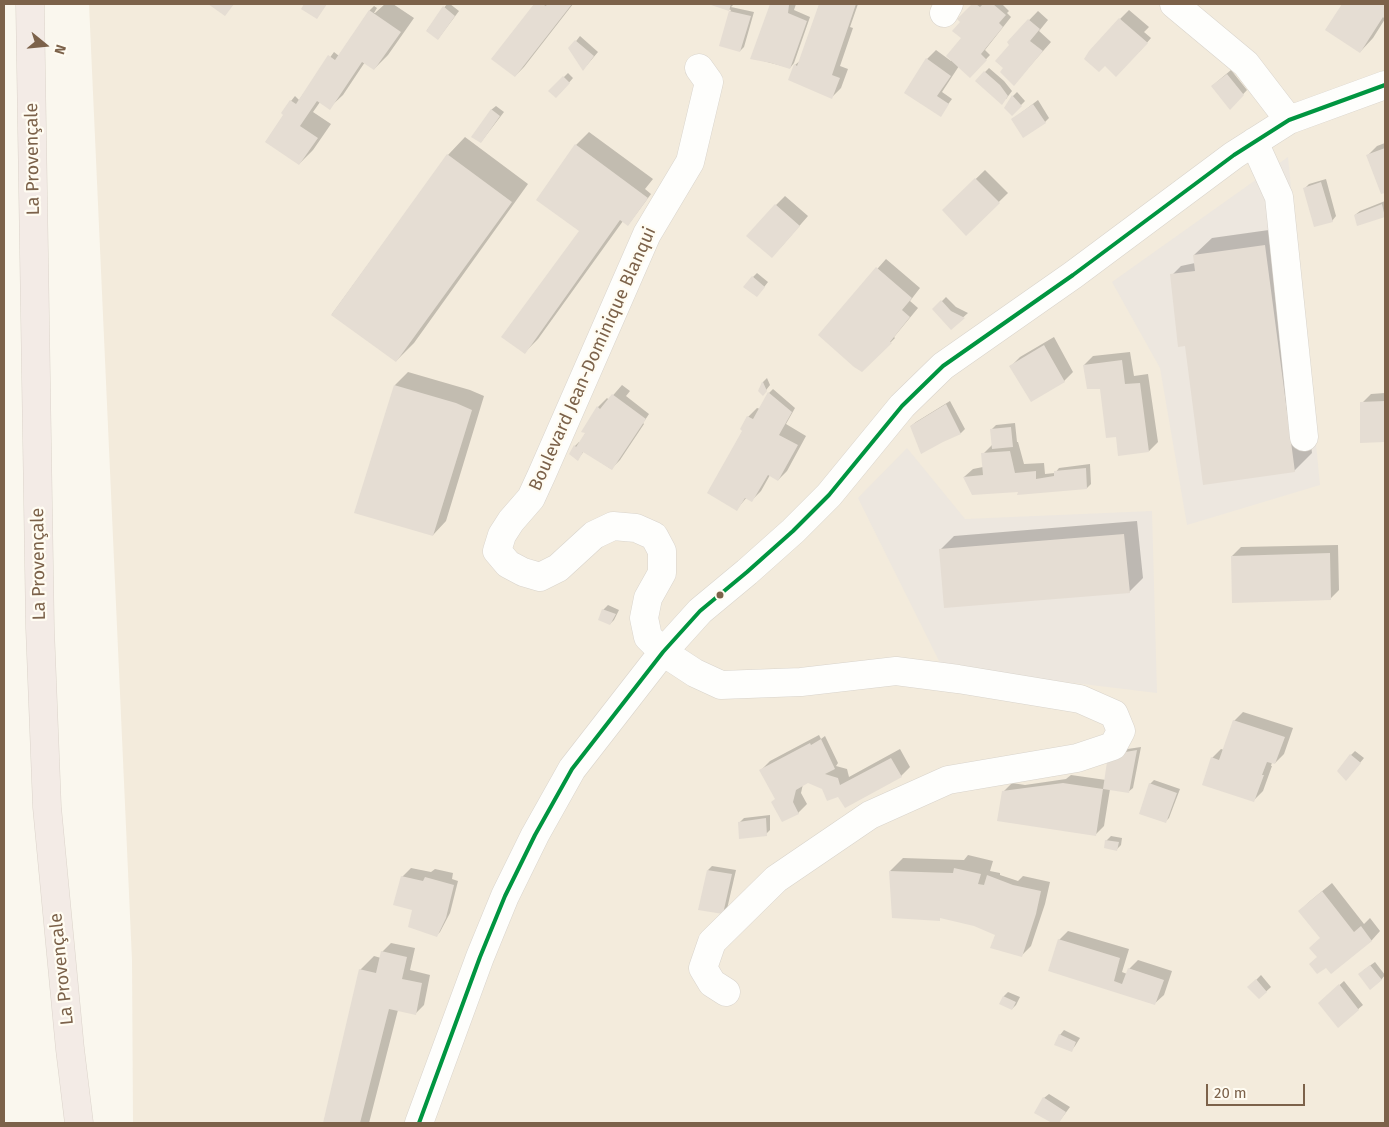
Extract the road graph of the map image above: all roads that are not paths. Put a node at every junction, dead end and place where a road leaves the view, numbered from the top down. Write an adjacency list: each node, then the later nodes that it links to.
1 (30, 4): 10 (highway, La Provençale)
2 (1177, 4): 5 (street)
3 (699, 68): 8 (street, Boulevard Jean-Dominique Blanqui)
4 (1385, 85): 5 (street)
5 (1289, 120): 6 (street)
6 (1254, 142): 7 (street); 8 (street)
7 (1304, 437)
8 (663, 652): 9 (street); 11 (street)
9 (726, 992)
10 (79, 1123)
11 (419, 1123)

